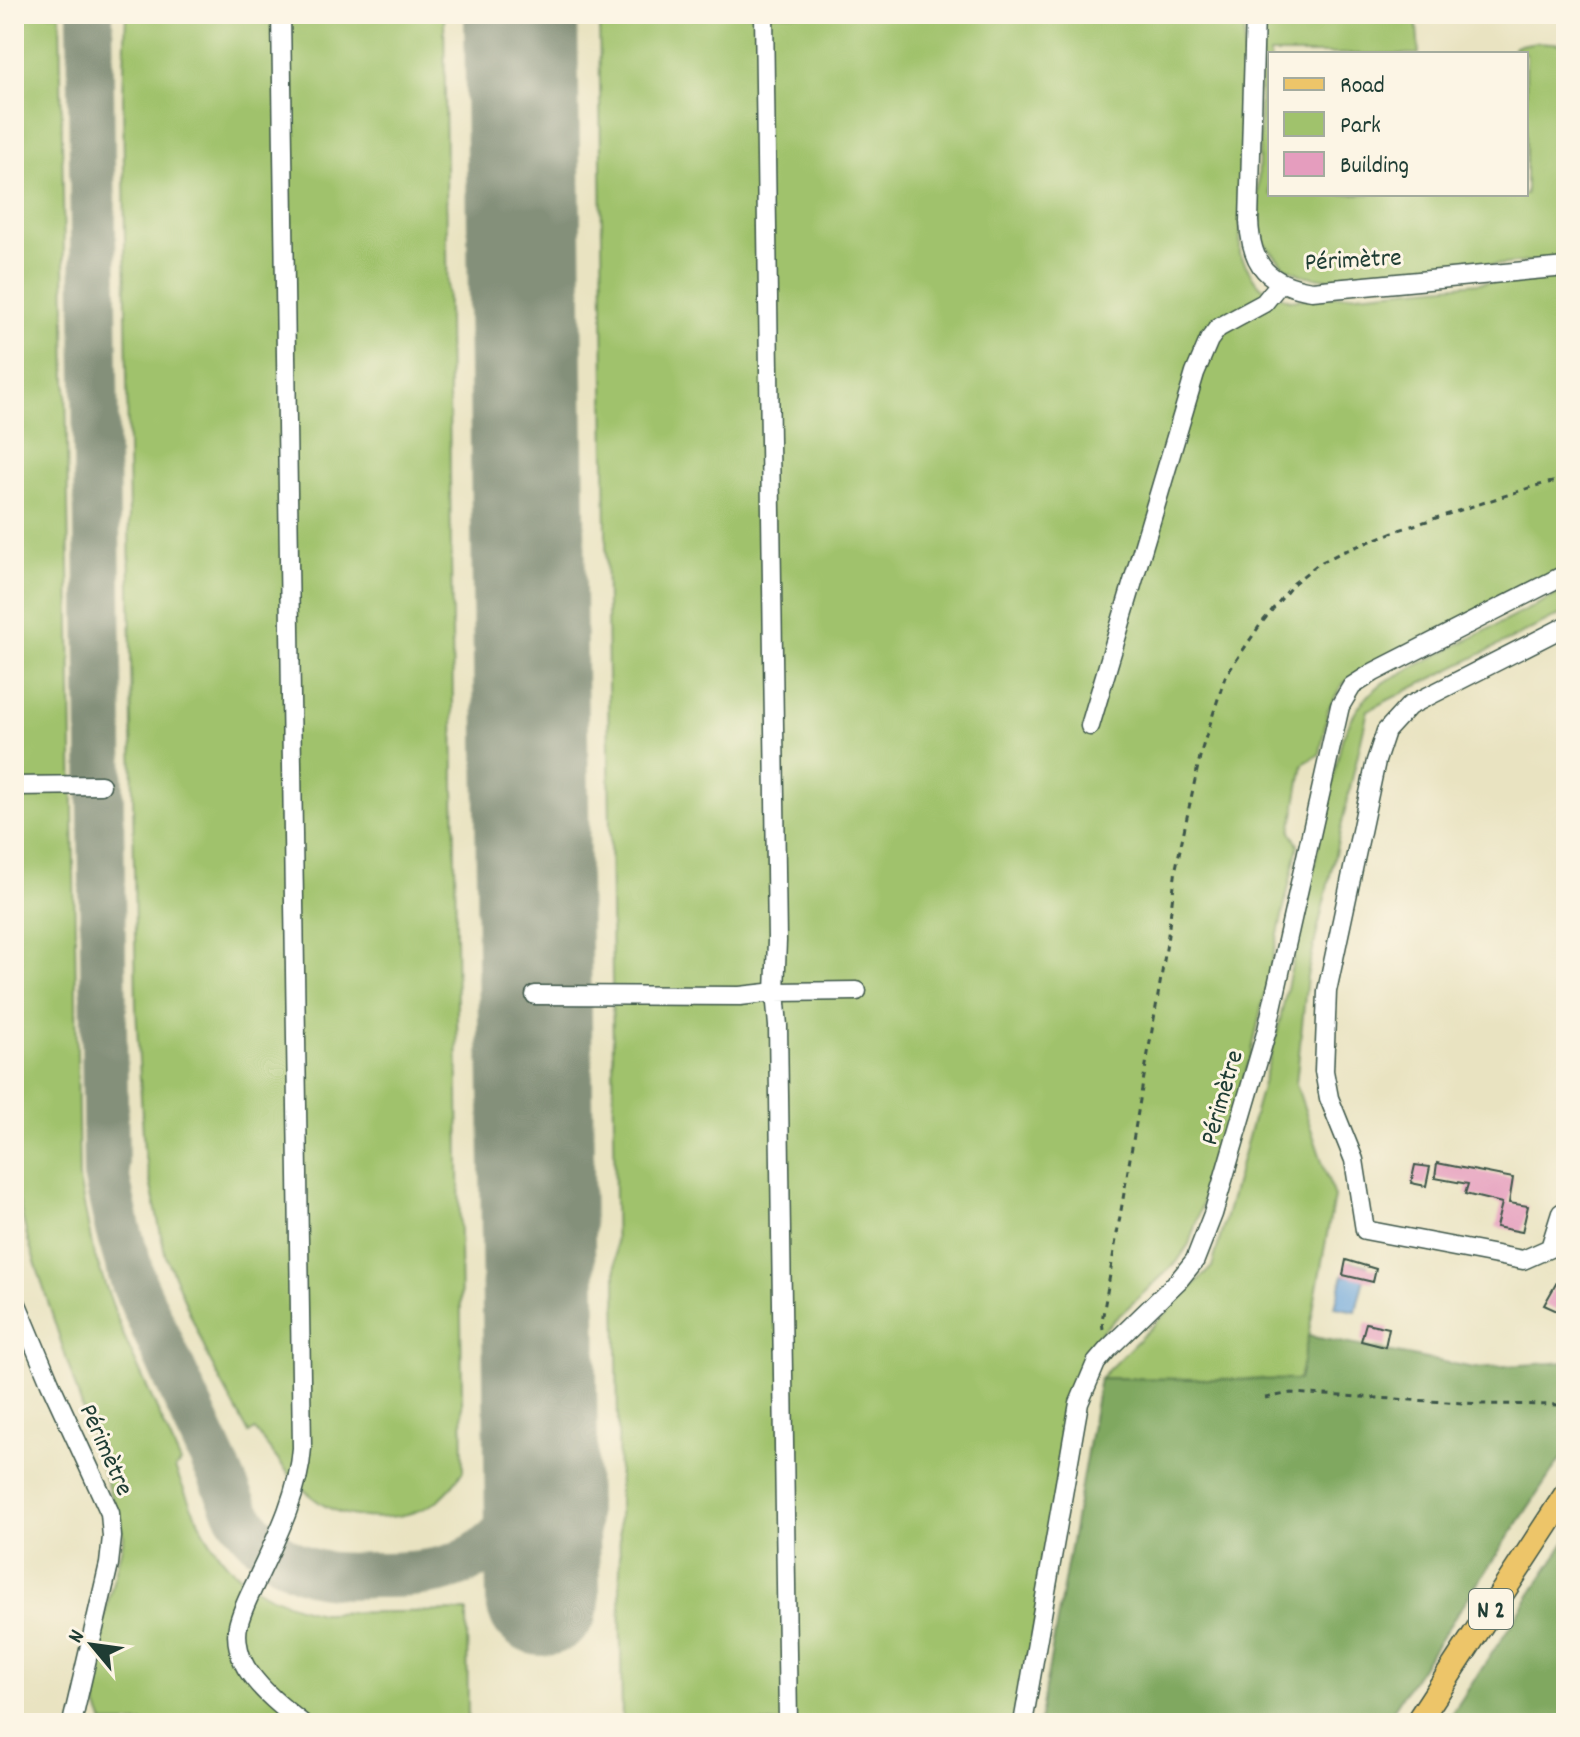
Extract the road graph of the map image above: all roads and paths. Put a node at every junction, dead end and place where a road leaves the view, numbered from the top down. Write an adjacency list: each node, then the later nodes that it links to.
1 (281, 14): 22 (lane)
2 (764, 14): 13 (lane)
3 (1255, 14): 5 (lane, Périmètre)
4 (1566, 267): 5 (lane, Périmètre)
5 (1281, 282): 9 (lane)
6 (1566, 479): 17 (path)
7 (1566, 574): 17 (lane, Périmètre)
8 (1566, 626): 15 (lane)
9 (1090, 726)
10 (101, 785): 11 (lane)
11 (14, 786)
12 (857, 991): 13 (lane)
13 (775, 992): 14 (lane); 23 (lane)
14 (535, 995)
15 (1561, 1213)
16 (14, 1297): 21 (lane, Périmètre)
17 (1108, 1349): 24 (lane, Périmètre)
18 (1265, 1398): 19 (path)
19 (1566, 1405)
20 (1566, 1495): 25 (main road, N 2)
21 (72, 1723)
22 (302, 1723)
23 (788, 1723)
24 (1023, 1723)
25 (1417, 1723)

